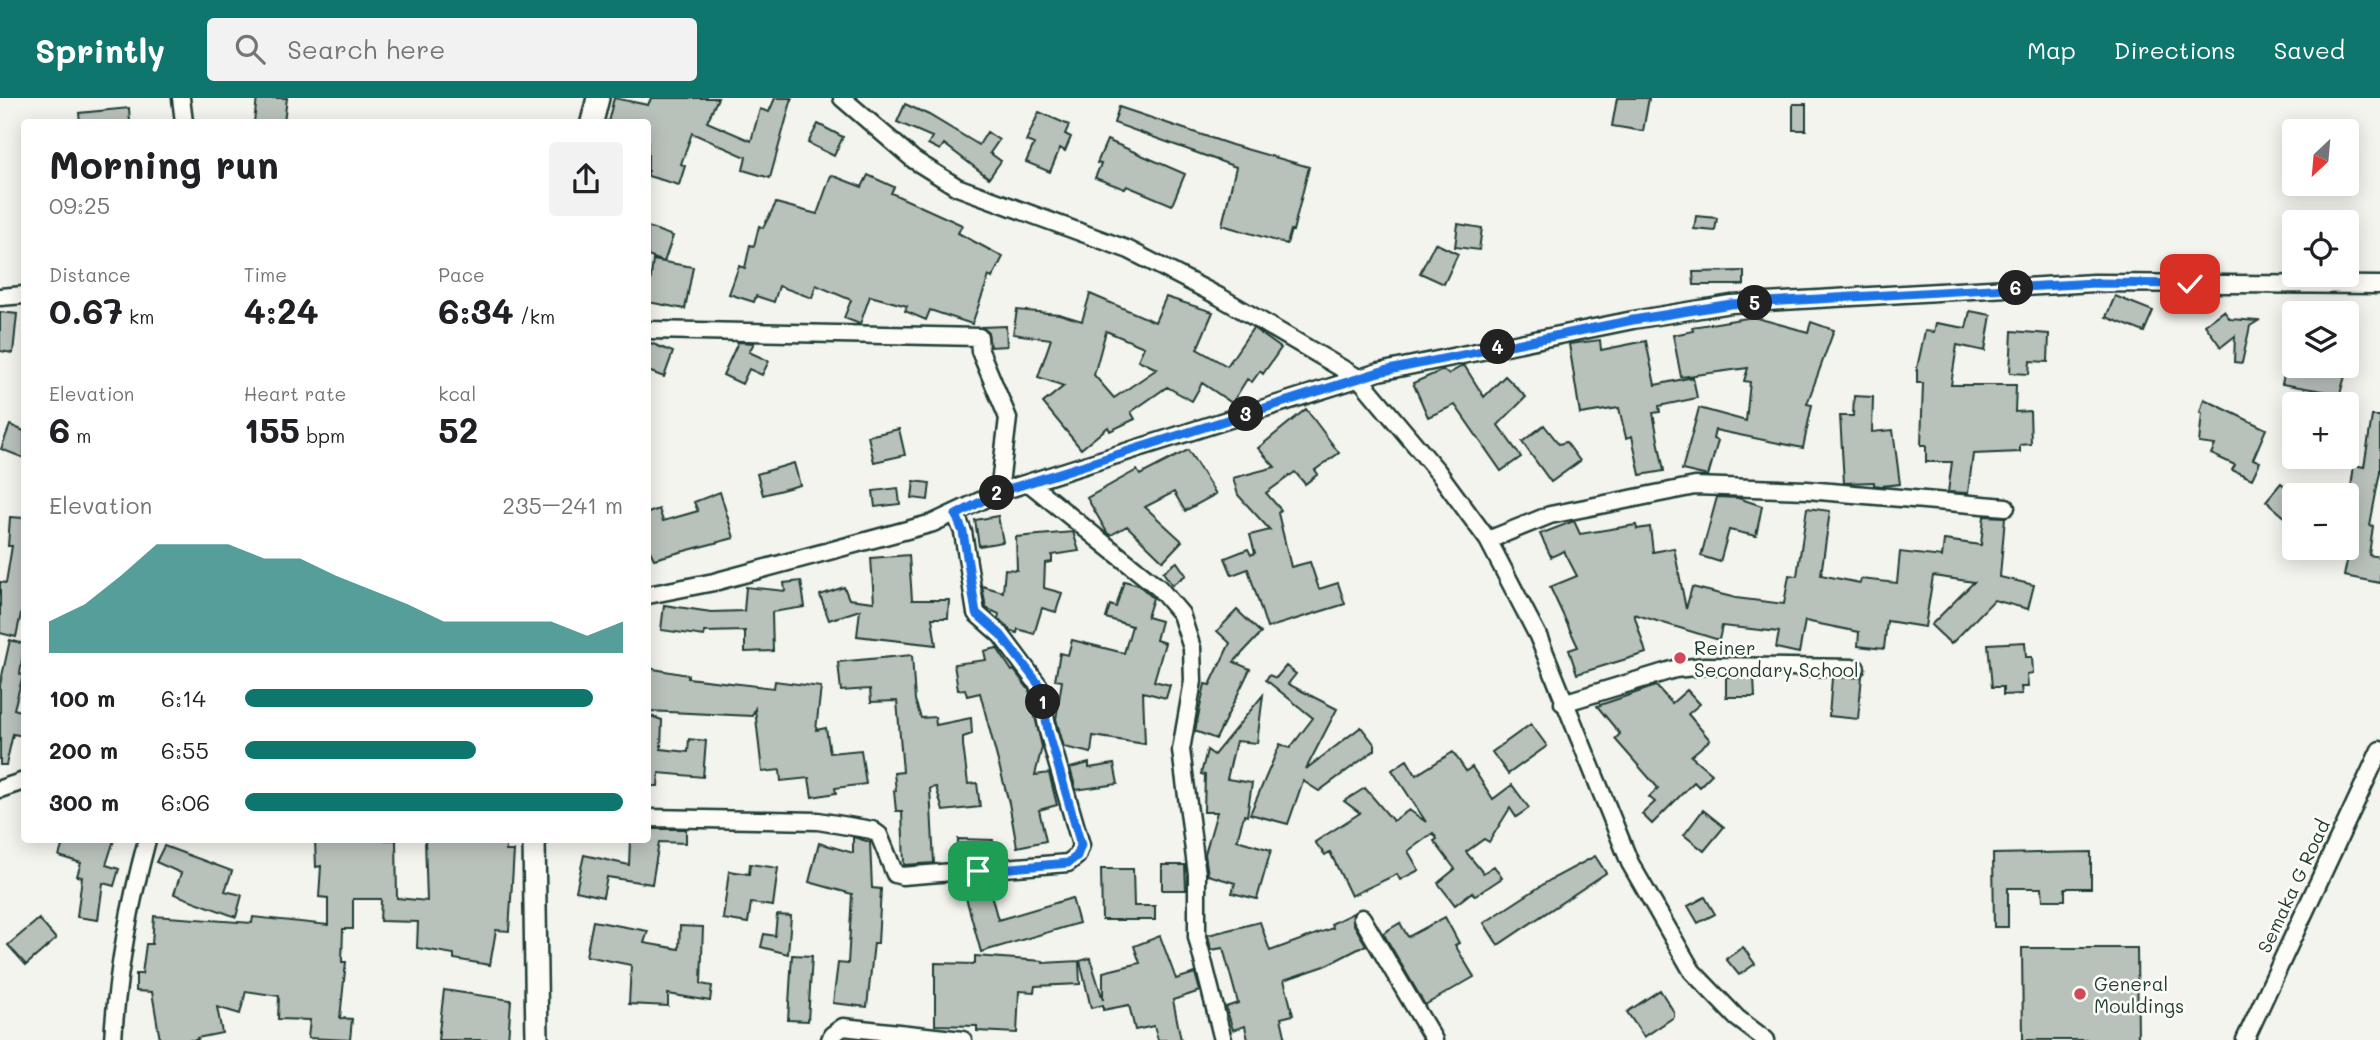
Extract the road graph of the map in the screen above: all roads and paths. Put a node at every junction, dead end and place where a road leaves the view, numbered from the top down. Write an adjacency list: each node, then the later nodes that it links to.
1 (181, 98): 4 (street)
2 (598, 98): 5 (main road)
3 (842, 98): 10 (street)
4 (184, 119)
5 (593, 119)
6 (2380, 285): 10 (street)
7 (21, 295): 8 (street)
8 (0, 297)
9 (651, 330): 12 (street)
10 (1360, 379): 11 (street); 15 (street)
11 (1029, 483): 12 (street); 31 (street)
12 (999, 492): 14 (street)
13 (2006, 507): 15 (street)
14 (956, 515): 16 (street); 22 (street)
15 (1488, 540): 18 (street)
16 (651, 594)
17 (1856, 668): 18 (street)
18 (1563, 703): 33 (street)
19 (2380, 750): 34 (street, Semaka G Road)
20 (21, 782): 21 (street)
21 (0, 789)
22 (651, 818)
23 (146, 843): 27 (street)
24 (534, 843): 28 (main road)
25 (1362, 918): 32 (street)
26 (921, 1038): 29 (street); 30 (street)
27 (113, 1040)
28 (537, 1040)
29 (830, 1040)
30 (963, 1040)
31 (1223, 1040)
32 (1434, 1040)
33 (1766, 1040)
34 (2245, 1040)

